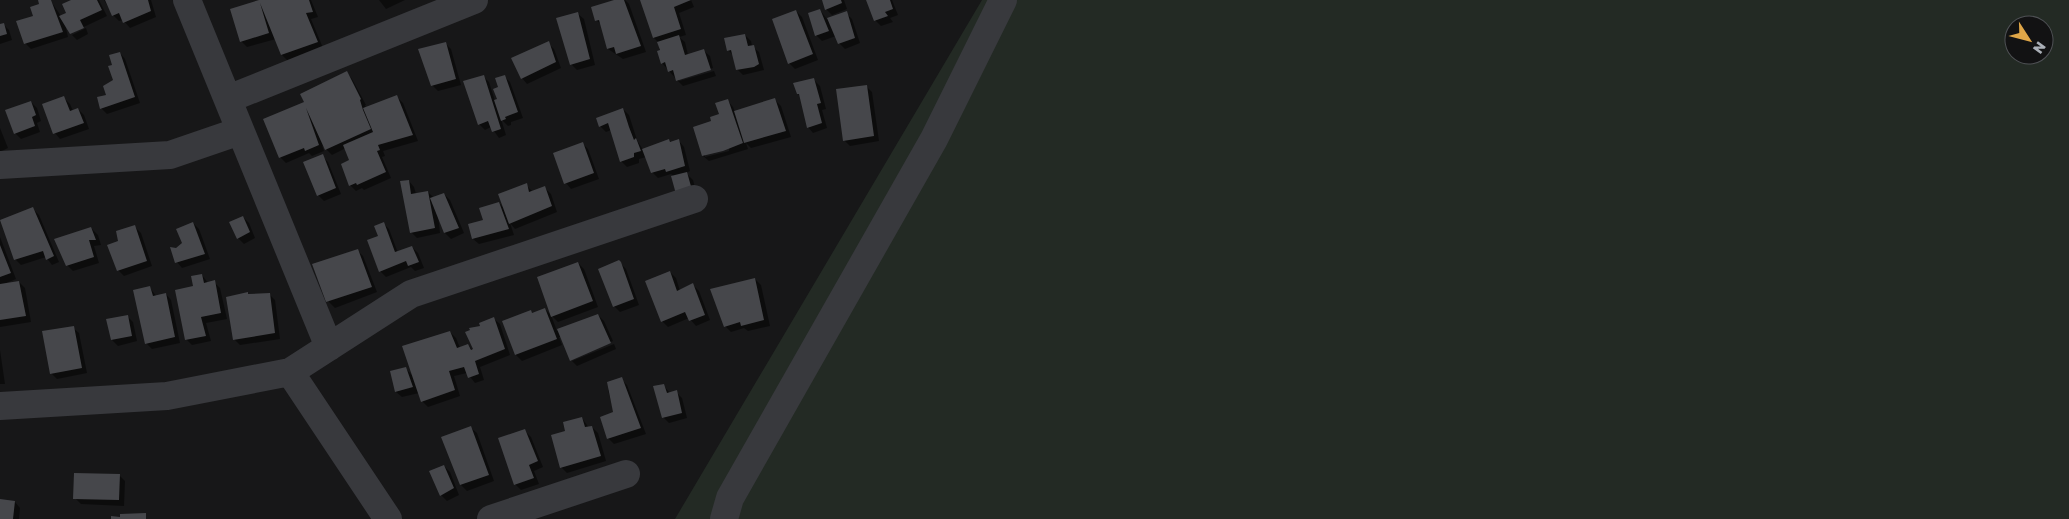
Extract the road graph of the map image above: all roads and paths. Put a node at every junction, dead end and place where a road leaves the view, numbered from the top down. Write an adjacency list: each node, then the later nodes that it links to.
1 (187, 0): 4 (street)
2 (474, 0): 4 (street)
3 (1003, 0): 14 (street)
4 (228, 99): 5 (street)
5 (240, 131): 6 (street); 8 (street)
6 (0, 165)
7 (694, 199): 8 (street)
8 (329, 347): 9 (street)
9 (290, 372): 10 (street); 12 (street)
10 (0, 406)
11 (626, 474): 13 (street)
12 (388, 519)
13 (491, 519)
14 (724, 519)

